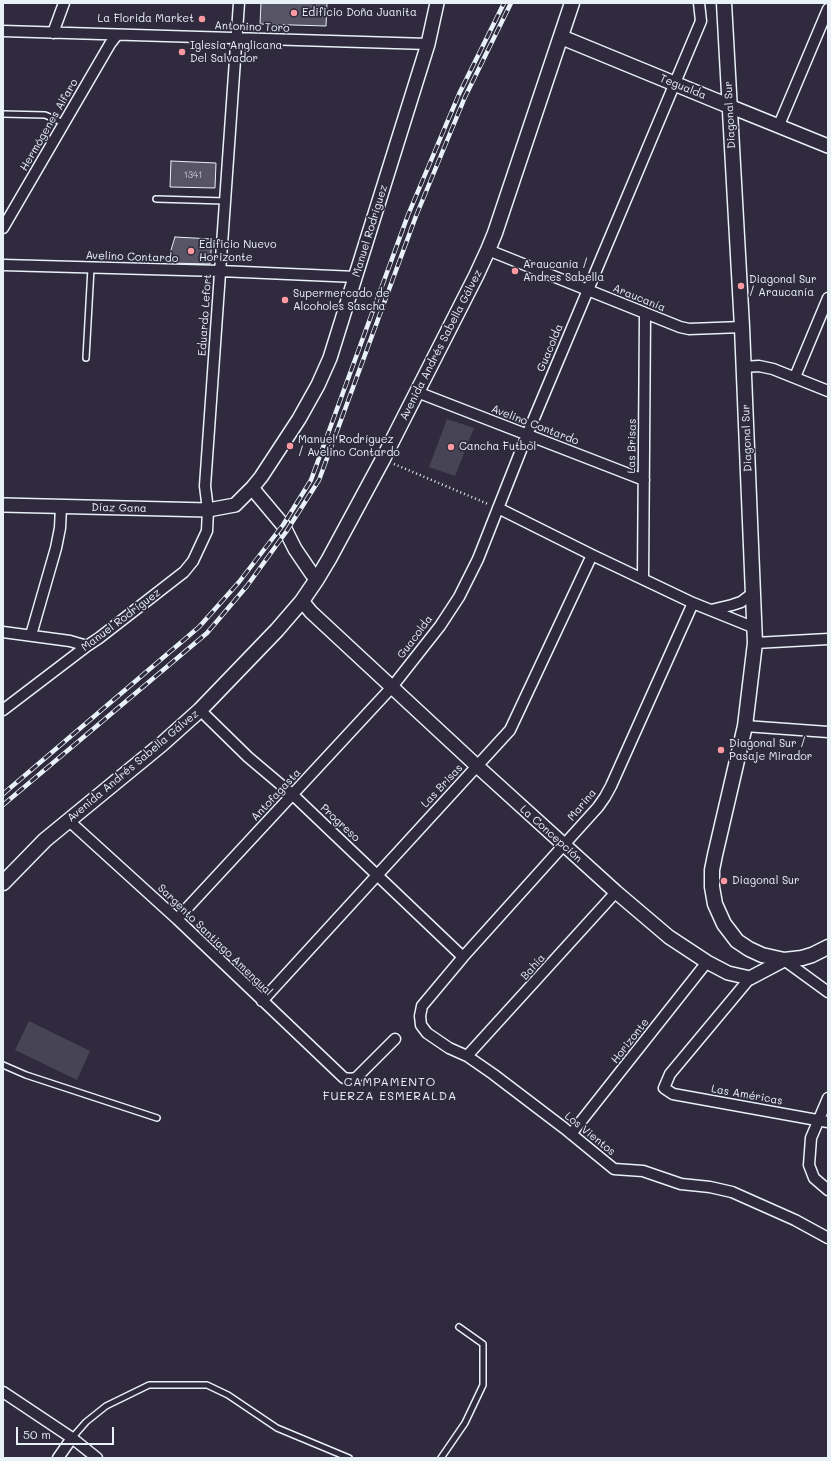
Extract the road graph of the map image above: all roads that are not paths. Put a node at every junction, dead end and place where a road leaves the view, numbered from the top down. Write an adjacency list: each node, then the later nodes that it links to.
1 (64, 3): 9 (street)
2 (239, 3): 12 (street, Eduardo Lefort)
3 (438, 3): 13 (street, Manuel Rodríguez)
4 (572, 3): 11 (main road, Avenida Andrés Sabella Gálvez)
5 (699, 3): 14 (street, Guacolda)
6 (724, 3): 15 (main road, Diagonal Sur)
7 (828, 9): 18 (street)
8 (3, 31): 9 (street, Antonino Toro)
9 (53, 33): 10 (street, Antonino Toro)
10 (117, 35): 12 (street, Antonino Toro); 17 (street, Hermógenes Alfaro)
11 (561, 37): 14 (main road, Tegualda); 23 (main road, Avenida Andrés Sabella Gálvez)
12 (236, 38): 13 (street, Antonino Toro); 21 (street, Eduardo Lefort)
13 (428, 44): 27 (street, Manuel Rodríguez)
14 (674, 83): 15 (main road, Tegualda); 28 (street, Guacolda)
15 (729, 106): 18 (street, Tegualda); 31 (main road, Diagonal Sur)
16 (3, 114): 17 (lane)
17 (64, 123): 22 (street, Hermógenes Alfaro)
18 (779, 125): 19 (street, Tegualda)
19 (828, 146)
20 (156, 199): 21 (lane)
21 (224, 201): 26 (street, Eduardo Lefort)
22 (3, 228)
23 (488, 250): 28 (street, Araucanía); 36 (main road, Avenida Andrés Sabella Gálvez)
24 (3, 265): 25 (street, Avelino Contardo)
25 (91, 268): 26 (street, Avelino Contardo); 32 (lane)
26 (220, 271): 27 (street, Avelino Contardo); 44 (street, Eduardo Lefort)
27 (356, 278): 39 (street, Manuel Rodríguez)
28 (587, 290): 30 (street, Araucanía); 37 (street, Guacolda)
29 (828, 298): 34 (street)
30 (645, 314): 31 (street, Araucanía); 38 (street, Las Brisas)
31 (742, 327): 33 (main road, Diagonal Sur)
32 (86, 358)
33 (743, 367): 34 (street); 48 (main road, Diagonal Sur)
34 (795, 377): 35 (street)
35 (828, 391)
36 (417, 392): 37 (street, Avelino Contardo); 46 (main road, Avenida Andrés Sabella Gálvez)
37 (527, 435): 38 (street, Avelino Contardo); 43 (street, Guacolda)
38 (644, 480): 47 (street, Las Brisas)
39 (252, 488): 41 (street, Manuel Rodríguez); 46 (street)
40 (3, 505): 42 (street, Díaz Gana)
41 (234, 505): 44 (street, Díaz Gana)
42 (61, 507): 44 (street, Díaz Gana); 54 (street)
43 (498, 508): 45 (street); 58 (street, Guacolda)
44 (208, 510): 57 (street, Manuel Rodríguez)
45 (592, 555): 47 (street); 63 (street, Las Brisas)
46 (317, 579): 49 (main road, Avenida Andrés Sabella Gálvez)
47 (643, 579): 50 (street)
48 (753, 593): 51 (street); 52 (main road, Diagonal Sur)
49 (302, 601): 58 (street, La Concepción); 60 (main road, Avenida Andrés Sabella Gálvez)
50 (693, 604): 51 (street); 66 (street, Marina)
51 (710, 610): 52 (street)
52 (755, 628): 56 (main road, Diagonal Sur)
53 (3, 632): 54 (street)
54 (31, 635): 57 (street)
55 (828, 639): 56 (street)
56 (755, 643): 61 (main road, Diagonal Sur)
57 (87, 646): 59 (street, Manuel Rodríguez)
58 (392, 687): 63 (street, La Concepción); 64 (street, Antofagasta)
59 (3, 710)
60 (200, 710): 64 (street, Progreso); 65 (main road, Avenida Andrés Sabella Gálvez)
61 (744, 726): 62 (street); 73 (main road, Diagonal Sur)
62 (828, 732)
63 (477, 766): 66 (street, La Concepción); 67 (street, Las Brisas)
64 (293, 795): 67 (street, Progreso); 70 (street, Antofagasta)
65 (68, 820): 68 (main road, Avenida Andrés Sabella Gálvez); 70 (street, Sargento Santiago Amengual)
66 (564, 845): 69 (street, La Concepción); 72 (street, Marina)
67 (378, 875): 72 (street, Progreso); 77 (street, Las Brisas)
68 (3, 883)
69 (616, 892): 74 (street, La Concepción); 80 (street, Bahía)
70 (177, 919): 77 (street, Sargento Santiago Amengual)
71 (828, 947): 73 (main road, Diagonal Sur)
72 (463, 957): 78 (street, Marina)
73 (784, 960): 75 (street); 76 (street)
74 (707, 962): 75 (street, La Concepción); 85 (street, Horizonte)
75 (750, 978): 84 (street, Las Américas)
76 (828, 992)
77 (262, 1001): 79 (street, Sargento Santiago Amengual)
78 (422, 1006): 80 (street, Los Vientos)
79 (395, 1039)
80 (467, 1056): 85 (street, Los Vientos)
81 (3, 1065): 83 (lane)
82 (828, 1098): 84 (street)
83 (157, 1118)
84 (824, 1121): 86 (street)
85 (571, 1134): 87 (street, Los Vientos)
86 (828, 1190)
87 (828, 1238)
88 (459, 1327): 94 (lane)
89 (3, 1392): 90 (street)
90 (72, 1438): 91 (street); 92 (street); 93 (lane)
91 (58, 1458)
92 (97, 1458)
93 (349, 1458)
94 (441, 1458)

